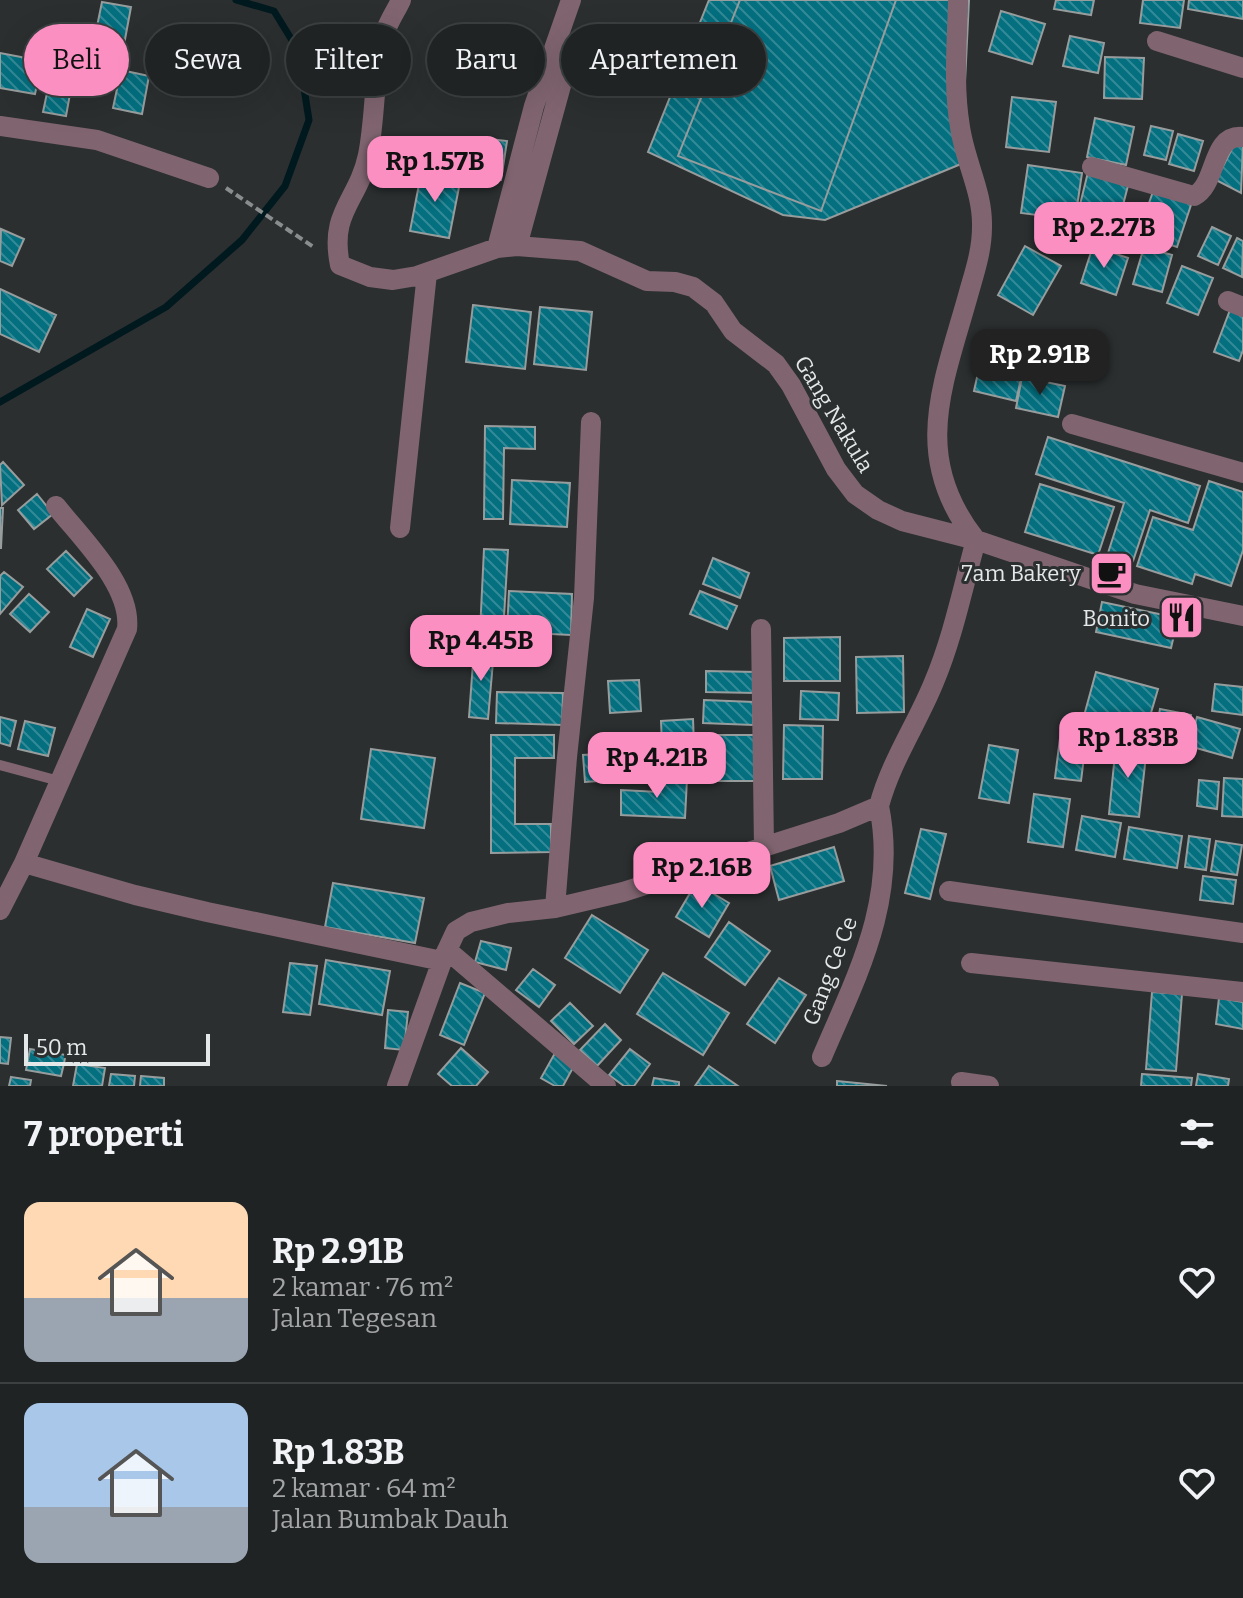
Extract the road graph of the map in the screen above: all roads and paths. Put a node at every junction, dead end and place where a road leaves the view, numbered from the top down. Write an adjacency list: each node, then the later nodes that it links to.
1 (401, 0): 12 (street)
2 (571, 0): 11 (street)
3 (958, 0): 19 (street)
4 (1157, 41): 5 (street)
5 (1243, 68)
6 (561, 80): 11 (street)
7 (0, 126): 10 (street)
8 (1243, 137): 9 (street)
9 (1092, 167)
10 (209, 178): 12 (path)
11 (507, 247): 13 (street, Gang Nakula); 19 (street, Gang Nakula)
12 (340, 265): 13 (street, Gang Nakula)
13 (427, 273): 18 (street)
14 (591, 422): 28 (street)
15 (1072, 424): 16 (street)
16 (1243, 473)
17 (56, 506): 23 (street)
18 (400, 528)
19 (976, 540): 20 (street, Gang Nakula); 24 (street)
20 (1243, 616)
21 (761, 629): 25 (street)
22 (0, 765): 23 (lane)
23 (59, 781): 26 (street)
24 (879, 806): 25 (street); 34 (street, Gang Ce Ce)
25 (764, 847): 28 (street)
26 (24, 863): 29 (street); 31 (street)
27 (949, 891): 30 (street)
28 (555, 908): 31 (street)
29 (0, 910)
30 (1243, 933)
31 (444, 956): 36 (street); 37 (street)
32 (971, 963): 33 (street)
33 (1243, 992)
34 (822, 1057)
35 (961, 1082): 38 (street)
36 (397, 1086)
37 (606, 1086)
38 (989, 1086)

